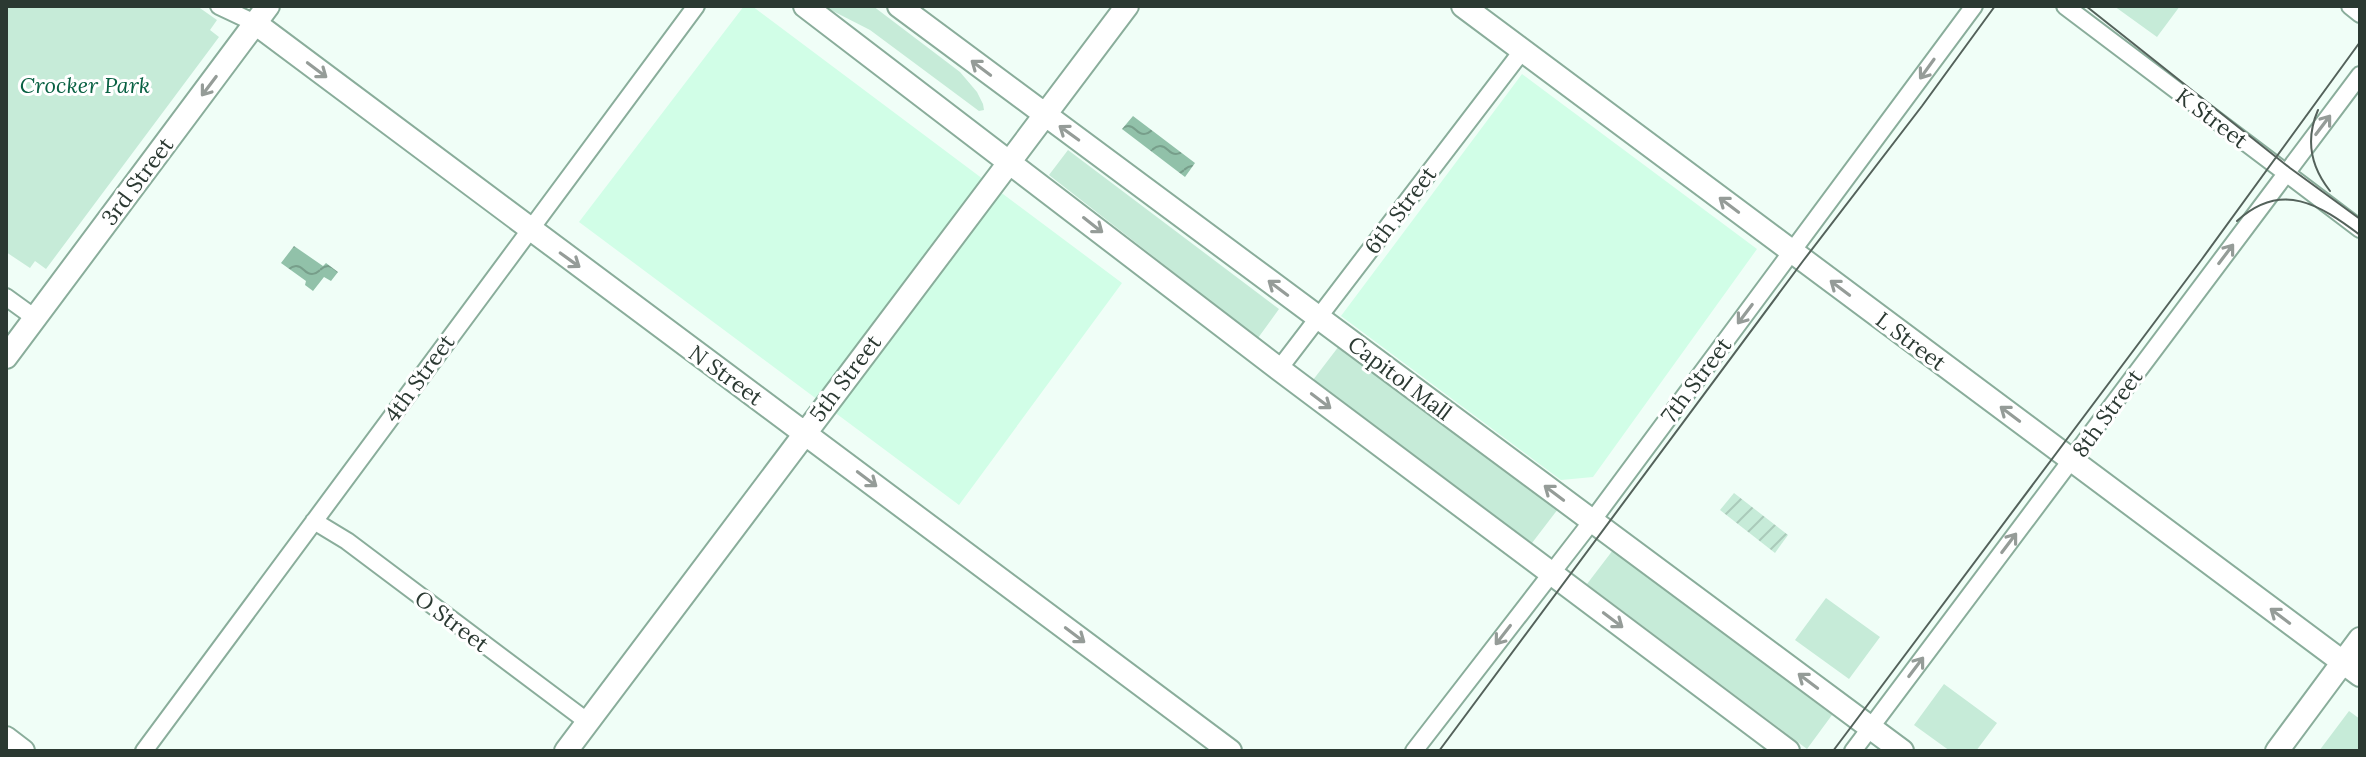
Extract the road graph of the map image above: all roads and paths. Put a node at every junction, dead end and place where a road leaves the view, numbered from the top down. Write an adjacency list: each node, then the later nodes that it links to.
1 (219, 6): 10 (street, N Street)
2 (696, 6): 17 (street, 4th Street)
3 (805, 6): 15 (main road)
4 (899, 6): 14 (main road, Capitol Mall, one-way to 4)
5 (1127, 6): 14 (main road, 5th Street)
6 (1463, 6): 12 (main road, L Street)
7 (1974, 6): 19 (street, 7th Street, one-way to 19)
8 (2065, 6): 16 (street, K Street)
9 (2350, 6): 11 (street)
10 (261, 14): 17 (main road, N Street, one-way to 17); 21 (main road, 3rd Street, one-way to 21)
11 (2360, 14)
12 (1522, 51): 19 (main road, L Street, one-way to 12); 22 (street, 6th Street)
13 (2360, 75): 16 (street, 8th Street, one-way to 13)
14 (1044, 114): 15 (main road, 5th Street); 22 (main road, Capitol Mall, one-way to 14)
15 (1009, 160): 24 (main road, one-way to 24); 25 (main road, 5th Street)
16 (2286, 174): 18 (street, K Street); 26 (street, 8th Street, one-way to 16)
17 (529, 229): 25 (main road, N Street, one-way to 25); 27 (street, 4th Street)
18 (2360, 229)
19 (1792, 252): 26 (main road, L Street, one-way to 19); 28 (street, 7th Street, one-way to 28)
20 (6, 297): 21 (street)
21 (35, 318): 23 (main road, 3rd Street)
22 (1318, 318): 24 (street, 6th Street); 28 (main road, Capitol Mall, one-way to 22)
23 (6, 357)
24 (1279, 369): 29 (main road, one-way to 29)
25 (805, 432): 32 (main road, 5th Street); 38 (main road, N Street, one-way to 38)
26 (2072, 461): 31 (main road, L Street, one-way to 26); 33 (street, 8th Street, one-way to 26)
27 (314, 521): 32 (street, O Street); 36 (street, 4th Street)
28 (1592, 521): 29 (street, 7th Street); 33 (main road, Capitol Mall, one-way to 28)
29 (1551, 573): 39 (street, 7th Street, one-way to 39); 40 (main road, one-way to 40)
30 (2360, 639): 31 (main road)
31 (2351, 669): 43 (main road)
32 (588, 722): 37 (main road, 5th Street)
33 (1870, 728): 41 (street, 8th Street); 42 (main road, Capitol Mall)
34 (6, 738): 35 (main road)
35 (23, 751)
36 (144, 751)
37 (566, 751)
38 (1230, 751)
39 (1414, 751)
40 (1788, 751)
41 (1853, 751)
42 (1902, 751)
43 (2277, 751)

